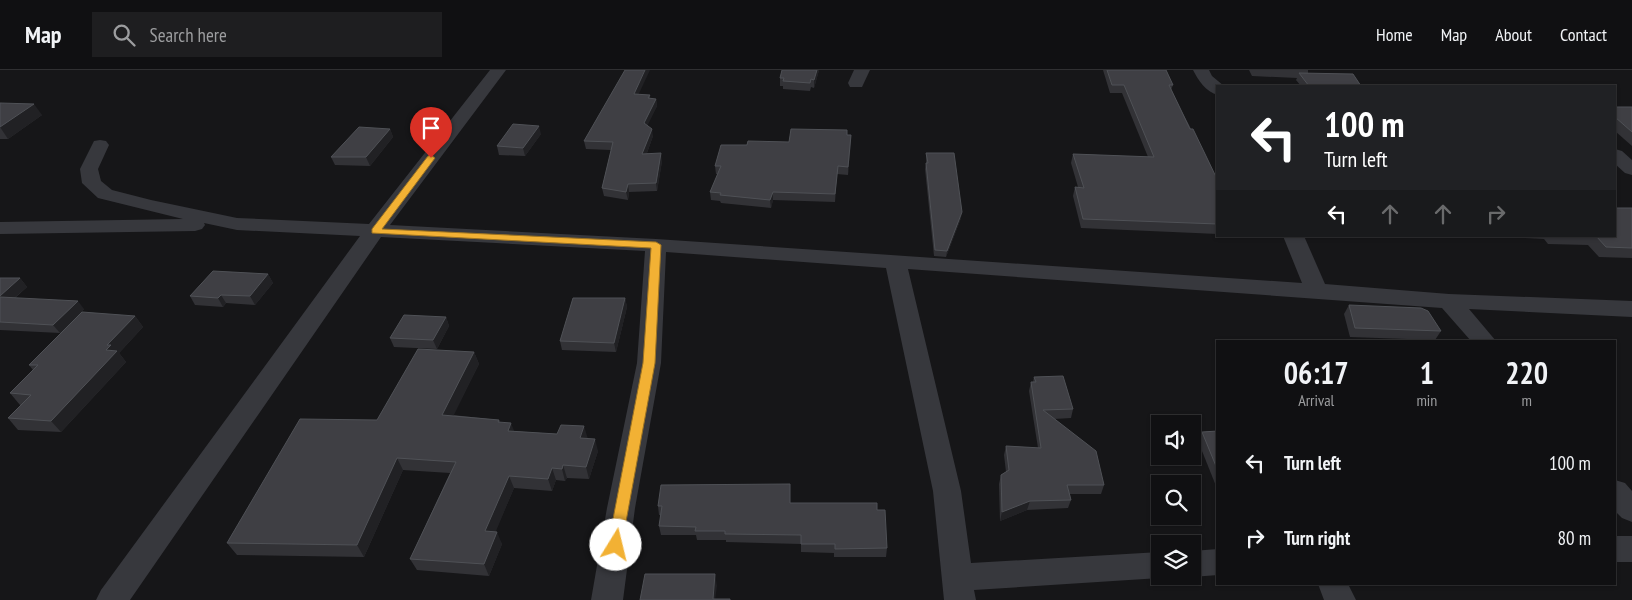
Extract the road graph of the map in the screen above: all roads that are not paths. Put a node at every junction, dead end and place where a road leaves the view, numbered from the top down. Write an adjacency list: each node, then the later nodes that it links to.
1 (498, 70): 9 (street)
2 (1201, 70): 3 (street)
3 (1216, 88)
4 (100, 145): 7 (street)
5 (1616, 156): 6 (street)
6 (1632, 169)
7 (237, 224): 8 (street); 9 (street)
8 (0, 228)
9 (375, 231): 11 (street); 26 (street)
10 (1293, 237): 13 (street)
11 (656, 245): 12 (street); 27 (street)
12 (895, 262): 13 (street); 25 (street)
13 (1317, 291): 14 (street)
14 (1449, 301): 15 (street); 16 (street)
15 (1632, 310)
16 (1483, 340)
17 (1616, 492): 18 (street)
18 (1632, 510)
19 (1632, 548): 20 (street)
20 (1616, 549)
21 (1216, 562): 22 (street)
22 (1201, 563)
23 (1151, 566): 25 (street)
24 (1333, 585): 28 (street)
25 (959, 588)
26 (112, 600)
27 (607, 600)
28 (1340, 600)

